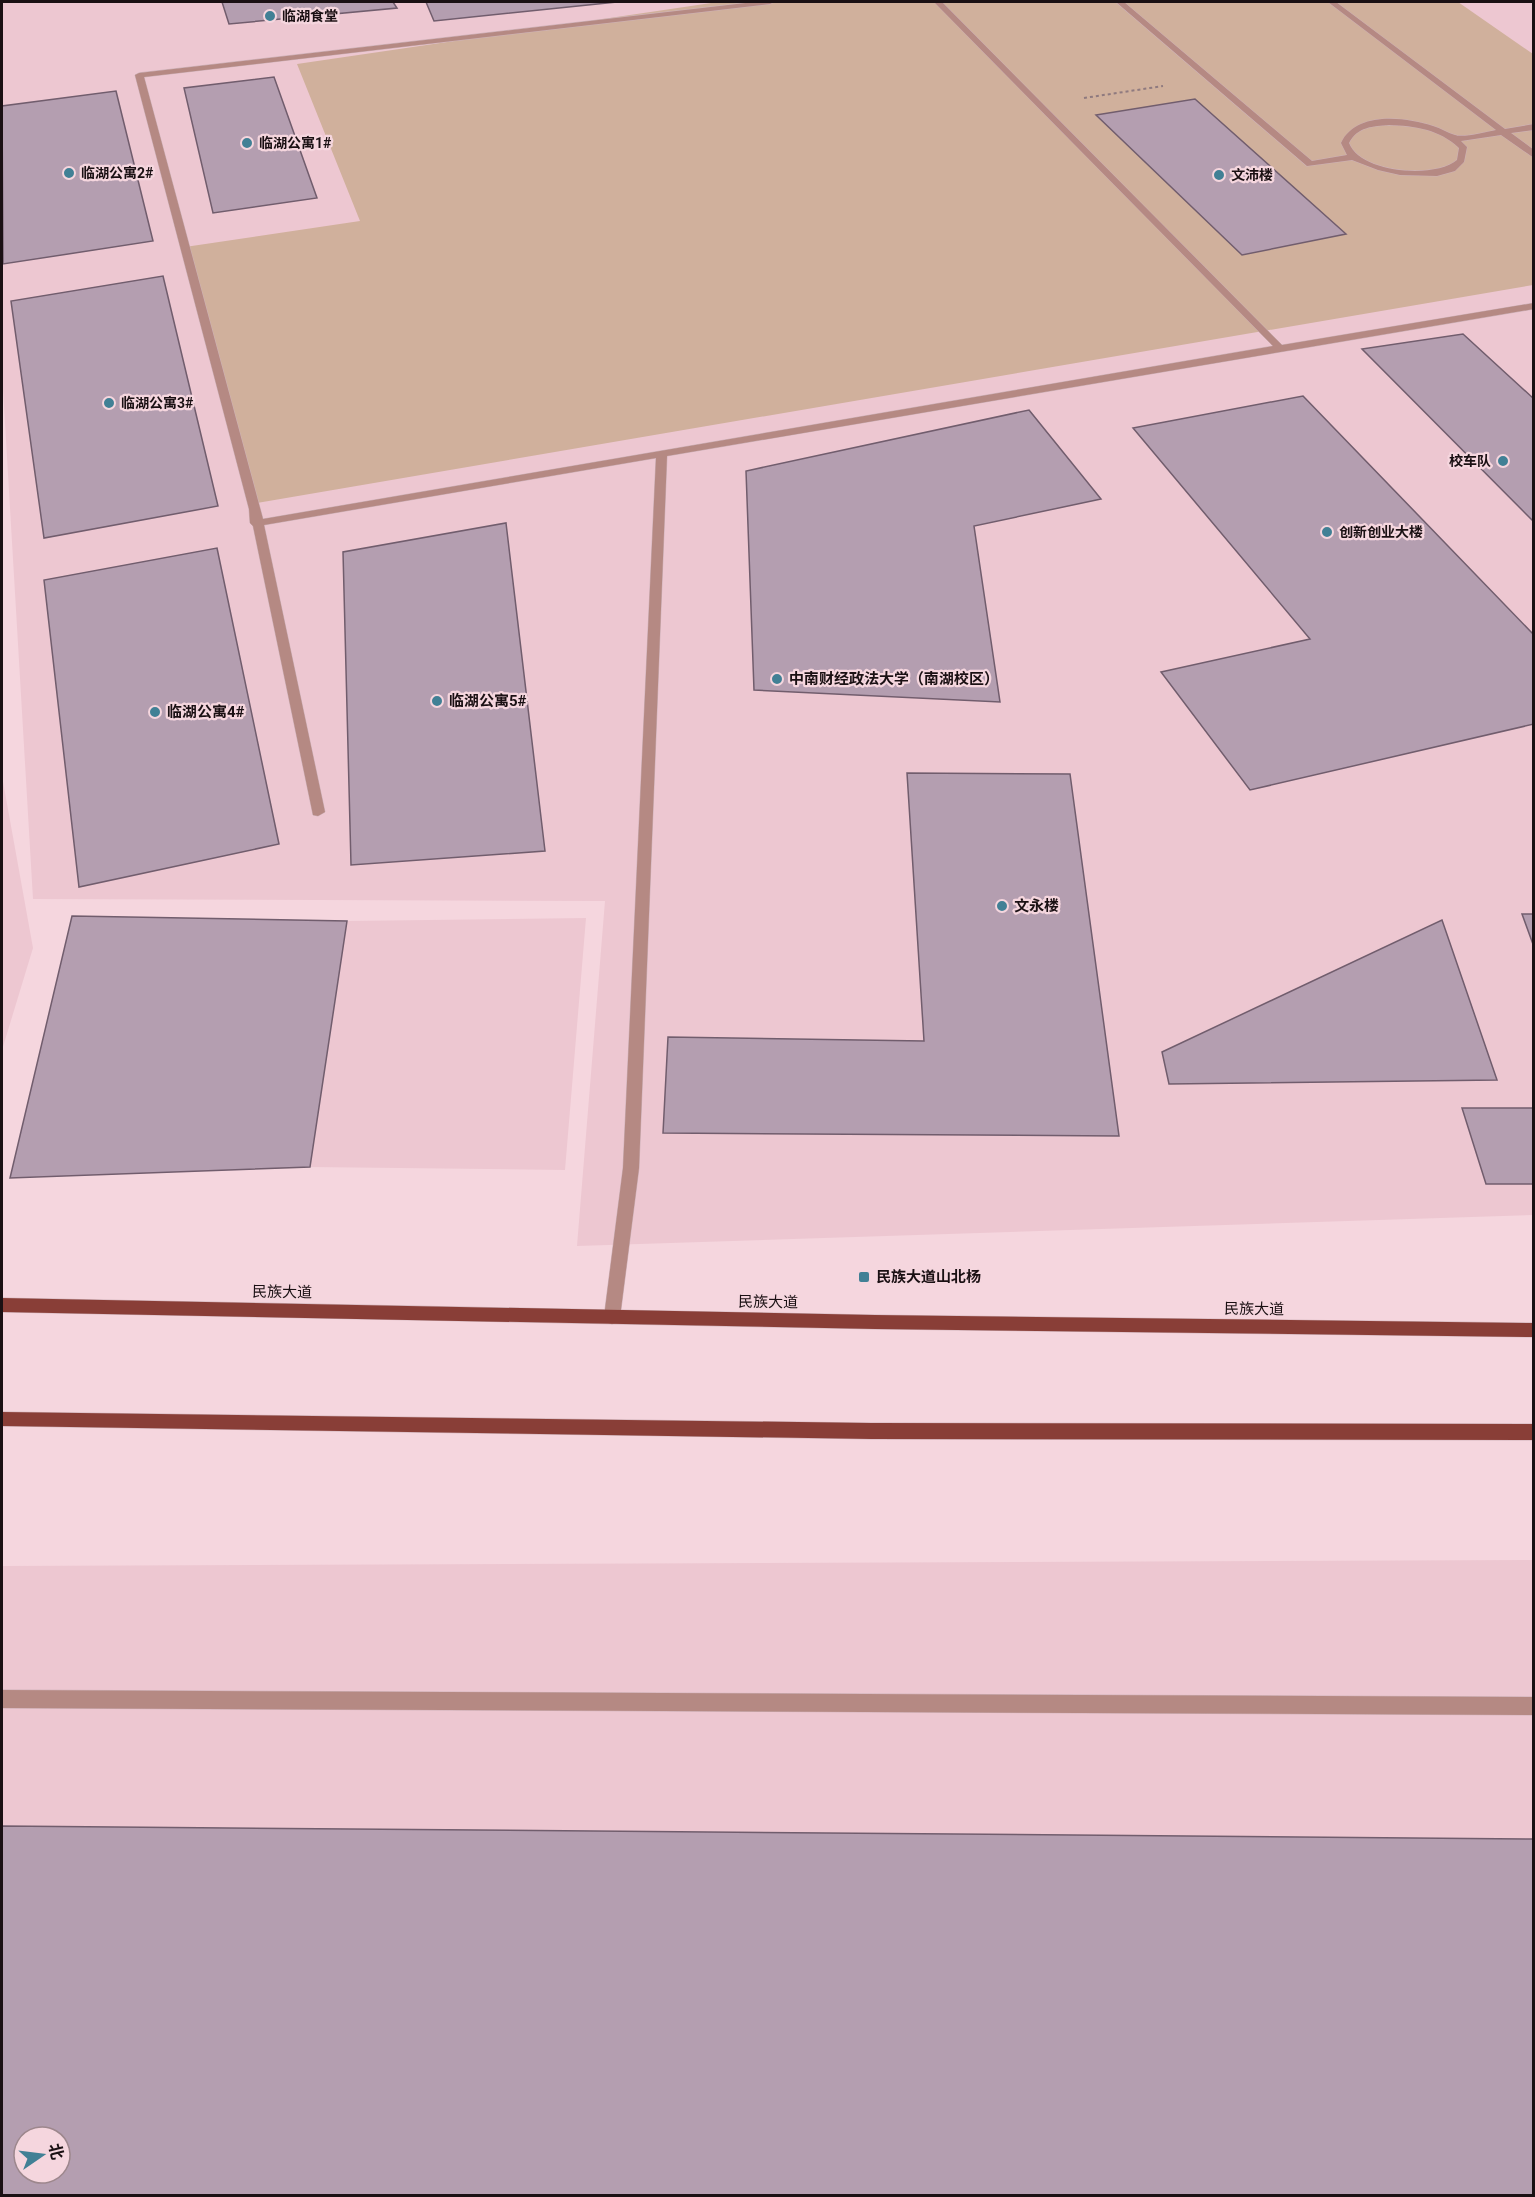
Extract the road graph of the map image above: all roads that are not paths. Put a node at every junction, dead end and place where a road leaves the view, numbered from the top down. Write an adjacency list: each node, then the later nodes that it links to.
1 (770, 2): 13 (street)
2 (938, 2): 11 (street)
3 (1120, 2): 9 (street)
4 (1332, 2): 6 (street)
5 (1533, 127): 6 (street)
6 (1503, 132): 7 (street); 8 (street)
7 (1455, 139): 9 (street); 9 (street)
8 (1533, 155)
9 (1353, 157)
10 (1533, 306): 11 (street)
11 (1280, 348): 12 (street)
12 (662, 454): 13 (street); 16 (street)
13 (256, 523): 14 (street)
14 (318, 812)
15 (2, 1305): 16 (main road, 民族大道)
16 (612, 1317): 17 (main road, 民族大道)
17 (1533, 1330)
18 (2, 1419): 19 (main road)
19 (1533, 1432)
20 (2, 1699): 21 (street)
21 (1533, 1706)

